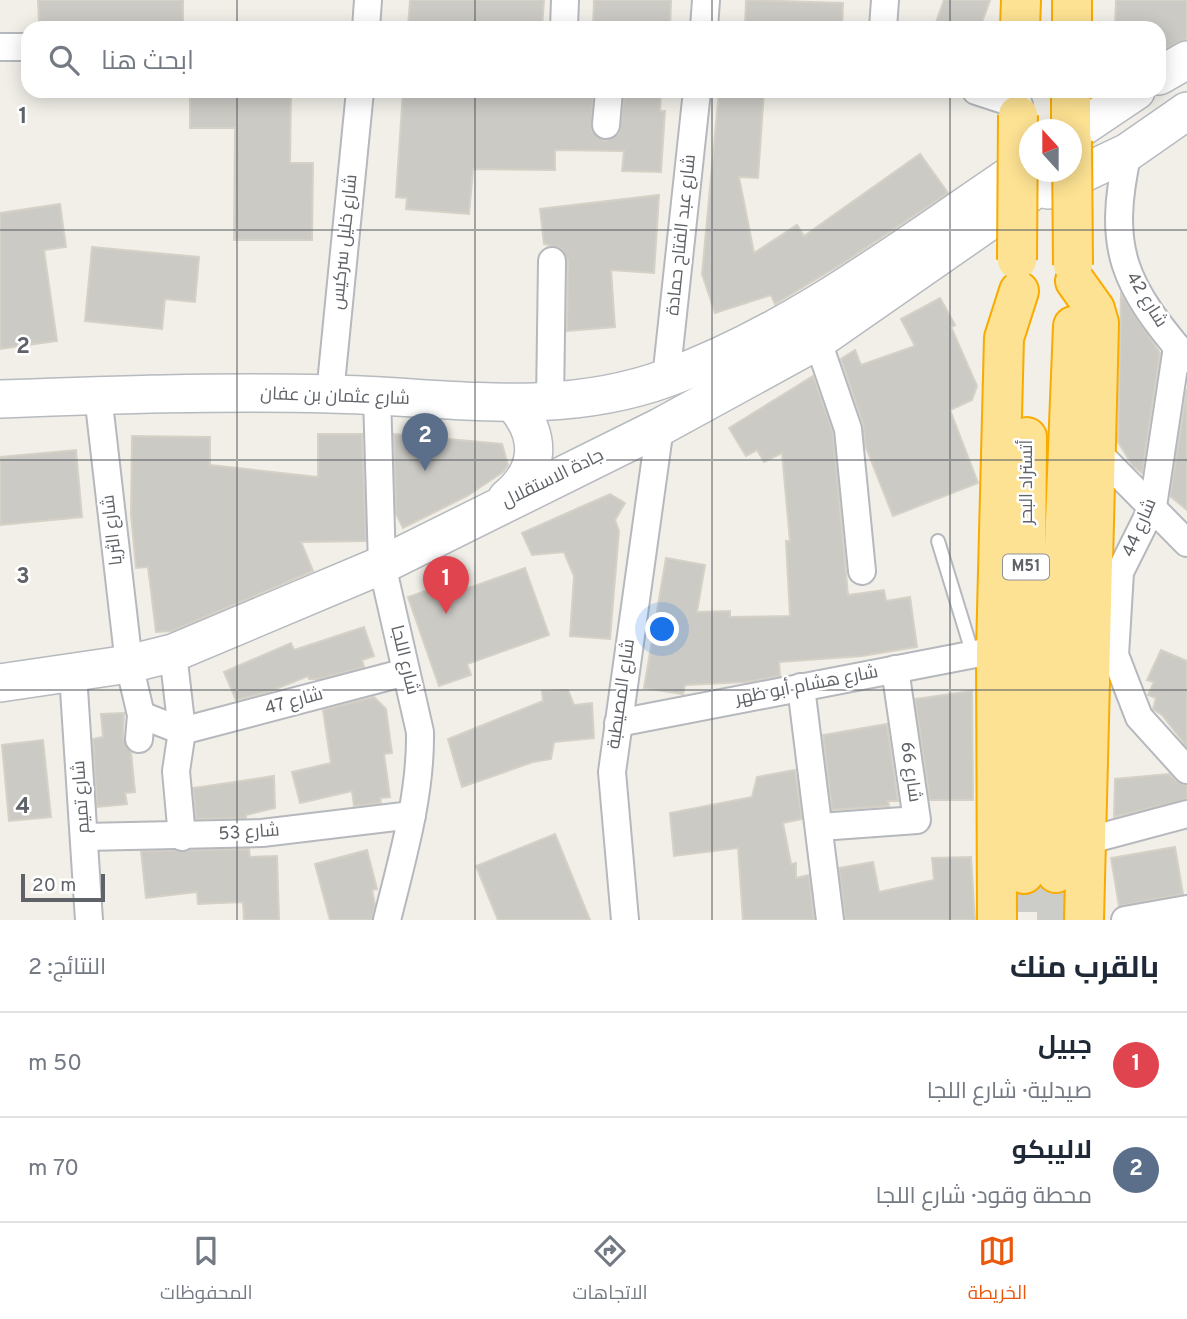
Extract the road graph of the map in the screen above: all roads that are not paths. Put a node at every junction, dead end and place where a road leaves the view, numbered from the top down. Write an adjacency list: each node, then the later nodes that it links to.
1 (368, 0): 7 (street)
2 (565, 0): 8 (street)
3 (706, 0): 9 (street)
4 (885, 0): 10 (street)
5 (1021, 0): 11 (highway)
6 (1072, 0): 12 (highway)
7 (366, 21)
8 (564, 21)
9 (704, 21)
10 (884, 21)
11 (1020, 21)
12 (1072, 21)
13 (0, 47): 14 (street)
14 (21, 47)
15 (1187, 60): 16 (main road)
16 (1166, 72)
17 (1187, 90): 25 (main road)
18 (359, 98): 36 (street, شارع خليل سركيس)
19 (608, 98): 26 (street)
20 (696, 98): 35 (street, شارع عبد الفتاح حمادة)
21 (999, 98): 22 (street)
22 (1019, 104): 32 (highway, أتستراد البحر / M51, bridge)
23 (1187, 111): 25 (main road)
24 (1071, 112): 25 (main road)
25 (1127, 118): 27 (main road); 29 (main road); 34 (street, شارع 42)
26 (606, 125)
27 (1082, 156)
28 (1073, 182): 31 (highway, أتستراد البحر / M51, bridge)
29 (1023, 184): 33 (main road, جادة الاستقلال); 33 (main road, جادة الاستقلال)
30 (552, 261): 40 (street)
31 (1074, 273): 32 (highway, أتستراد البحر / M51); 43 (highway)
32 (1018, 276): 50 (highway)
33 (812, 326): 35 (main road, جادة الاستقلال); 42 (main road, جادة الاستقلال); 49 (street)
34 (1182, 353): 45 (street, شارع 44)
35 (666, 379): 40 (main road, شارع عثمان بن عفان)
36 (330, 394): 37 (main road, شارع عثمان بن عفان); 38 (main road, شارع عثمان بن عفان)
37 (97, 395): 39 (main road, شارع عثمان بن عفان); 52 (street, شارع الثريا)
38 (377, 396): 41 (main road, شارع عثمان بن عفان); 48 (street, شارع اللجا)
39 (0, 399)
40 (550, 403): 41 (main road, شارع عثمان بن عفان)
41 (514, 405): 44 (main road)
42 (660, 427): 44 (main road, جادة الاستقلال); 58 (street, شارع المصيطبة)
43 (1096, 451): 45 (street); 66 (highway)
44 (501, 503): 48 (main road, جادة الاستقلال)
45 (1153, 506): 47 (street); 60 (street, شارع 44)
46 (938, 541): 50 (lane)
47 (1187, 543)
48 (382, 565): 51 (main road, جادة الاستقلال); 54 (street, شارع اللجا)
49 (862, 571)
50 (984, 652): 53 (street, شارع هشام أبو ظهر); 72 (highway)
51 (173, 653): 52 (main road, جادة الاستقلال); 59 (street)
52 (129, 664): 55 (main road, جادة الاستقلال); 59 (street, شارع الثريا)
53 (895, 669): 57 (street, شارع هشام أبو ظهر); 63 (street, شارع 66)
54 (406, 672): 59 (street, شارع 47); 62 (street, شارع اللجا)
55 (73, 674): 56 (main road, جادة الاستقلال); 64 (street, شارع تميم)
56 (0, 683)
57 (802, 687): 58 (street, شارع هشام أبو ظهر); 63 (street)
58 (618, 723): 70 (street, شارع المصيطبة)
59 (182, 732): 65 (street)
60 (1187, 771)
61 (1187, 814): 66 (street)
62 (412, 815): 65 (street, شارع 53); 69 (street, شارع اللجا)
63 (820, 827): 71 (street)
64 (84, 837): 65 (street, شارع 53); 68 (street, شارع تميم)
65 (181, 837)
66 (1086, 841): 73 (highway)
67 (1187, 909): 74 (street)
68 (89, 920)
69 (387, 920)
70 (625, 920)
71 (830, 920)
72 (997, 920)
73 (1084, 920)
74 (1125, 920)

